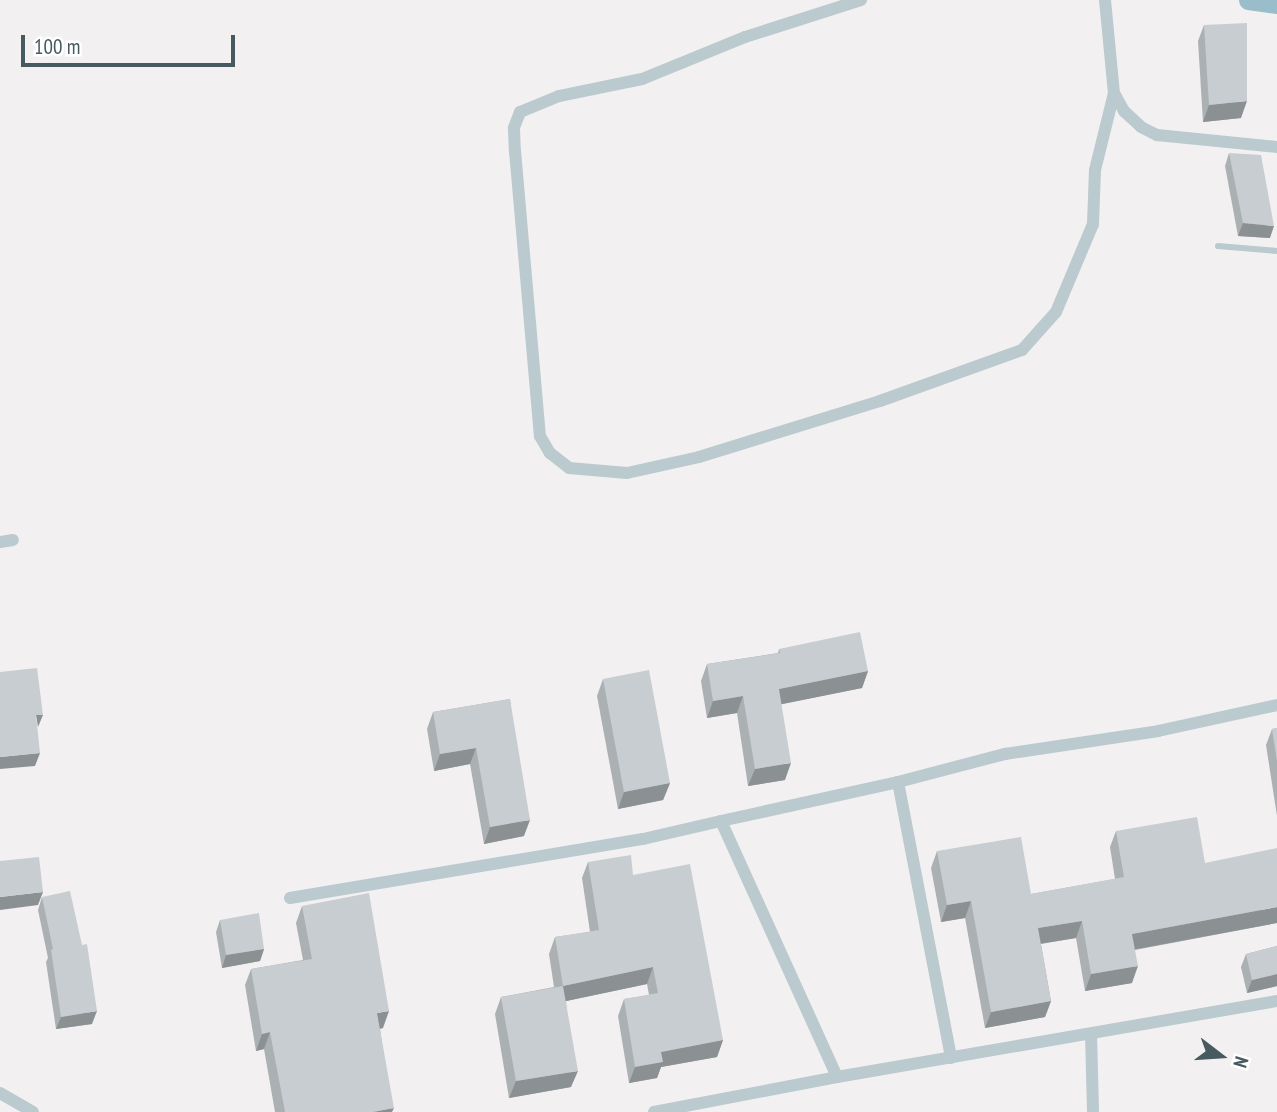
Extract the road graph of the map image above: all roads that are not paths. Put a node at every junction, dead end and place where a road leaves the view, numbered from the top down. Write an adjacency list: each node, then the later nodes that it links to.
1 (861, 0): 5 (street)
2 (1105, 0): 5 (street)
3 (1248, 0): 4 (highway)
4 (1277, 4)
5 (1114, 93): 6 (street)
6 (1277, 147)
7 (1218, 246): 8 (lane)
8 (1277, 251)
9 (1277, 705): 10 (street)
10 (898, 782): 11 (street); 15 (street)
11 (721, 821): 12 (street); 16 (street)
12 (290, 898)
13 (1277, 1001): 14 (street)
14 (1091, 1034): 15 (street); 20 (street)
15 (951, 1058): 16 (street)
16 (837, 1077): 19 (street)
17 (0, 1093): 18 (street)
18 (33, 1112)
19 (654, 1112)
20 (1093, 1112)

